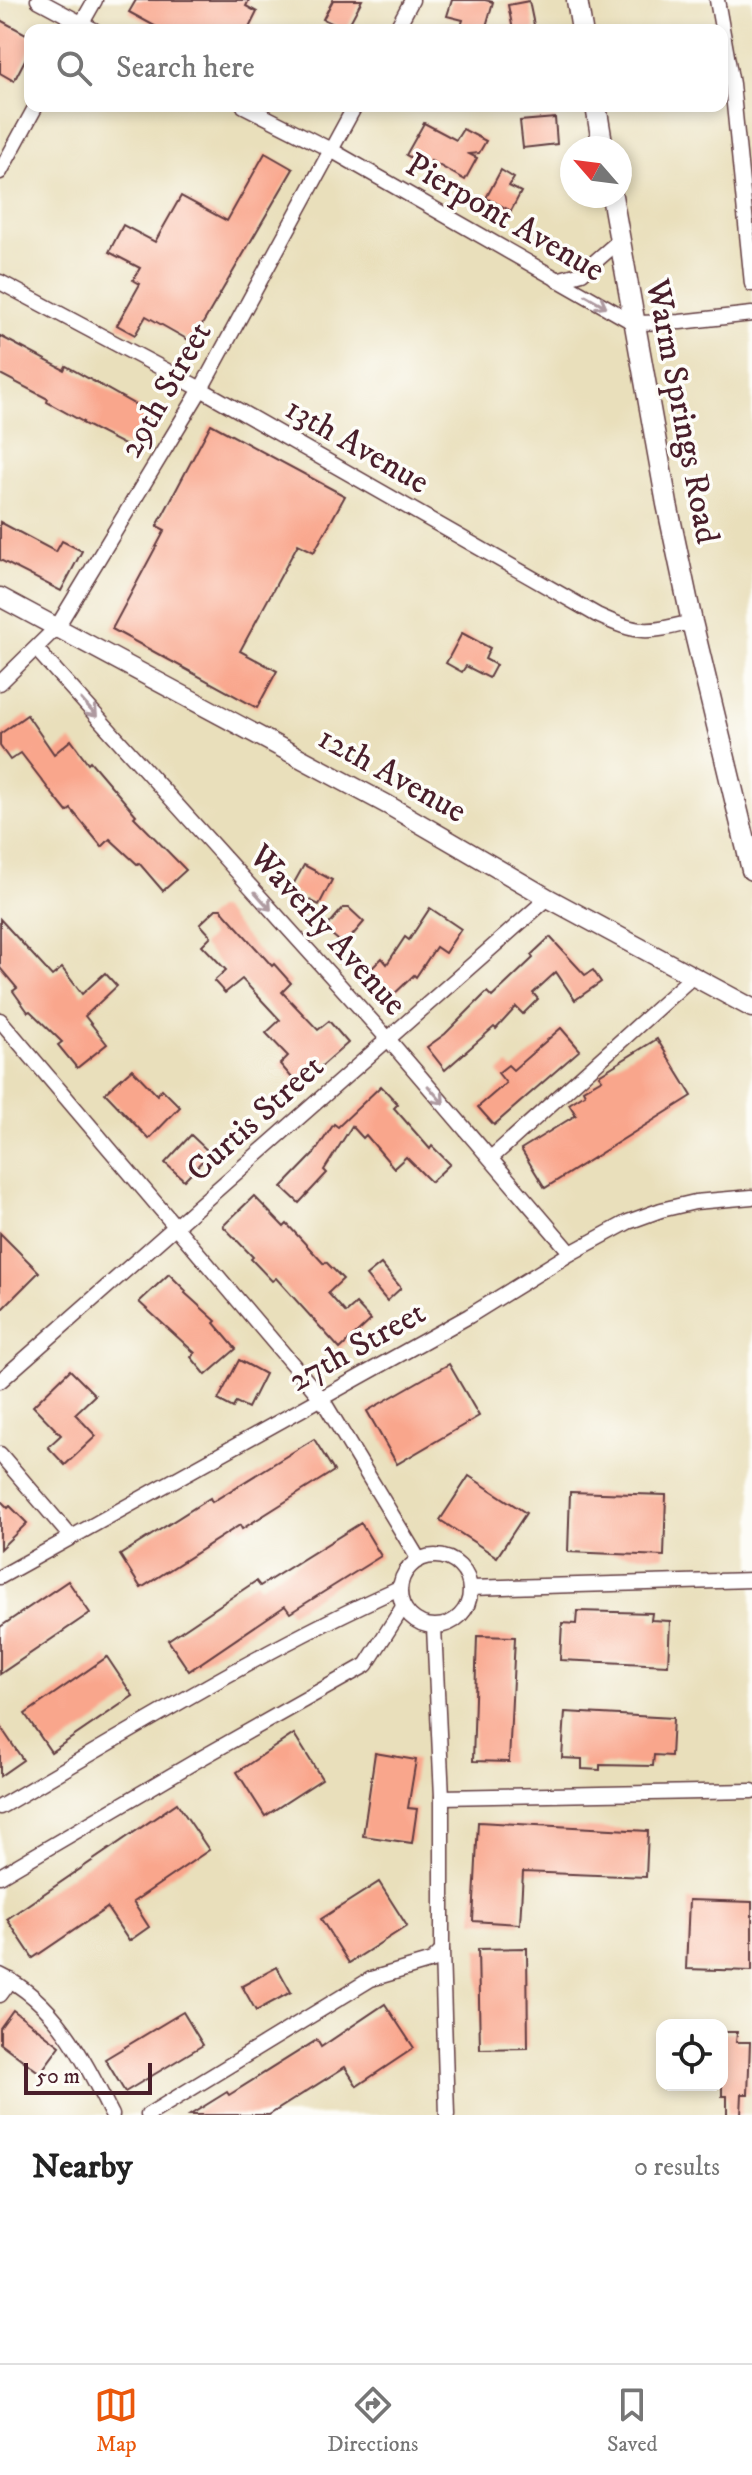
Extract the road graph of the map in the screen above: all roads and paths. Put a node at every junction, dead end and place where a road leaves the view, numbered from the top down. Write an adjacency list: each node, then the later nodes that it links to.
1 (38, 0): 6 (street)
2 (95, 0): 7 (street)
3 (412, 0): 8 (street)
4 (577, 0): 9 (main road)
5 (717, 0): 10 (street)
6 (78, 24)
7 (86, 24)
8 (399, 24)
9 (581, 24)
10 (721, 24)
11 (728, 62): 23 (street)
12 (33, 112): 18 (street)
13 (256, 112): 17 (street, Pierpont Avenue)
14 (352, 112): 17 (street, 29th Street)
15 (597, 112): 16 (main road)
16 (601, 136)
17 (331, 150): 21 (street, Pierpont Avenue); 26 (street, 29th Street)
18 (0, 172)
19 (614, 208): 20 (main road, Warm Springs Road)
20 (620, 240): 21 (street); 25 (main road, Warm Springs Road)
21 (557, 280): 25 (street, Pierpont Avenue, one-way to 25)
22 (0, 282): 26 (street, 13th Avenue)
23 (752, 284)
24 (752, 314): 25 (street)
25 (634, 323): 28 (main road, Warm Springs Road)
26 (201, 389): 28 (street, 13th Avenue); 29 (street, 29th Street)
27 (0, 597): 29 (street, 12th Avenue)
28 (692, 622): 32 (main road, Warm Springs Road)
29 (57, 627): 30 (street, 29th Street); 33 (street, 12th Avenue)
30 (37, 650): 31 (street, 29th Street); 37 (street, Waverly Avenue, one-way to 37)
31 (0, 683)
32 (752, 870)
33 (548, 898): 34 (street, 12th Avenue); 37 (street, Curtis Street)
34 (692, 977): 35 (street, 12th Avenue); 38 (street)
35 (752, 1008)
36 (0, 1020): 40 (street)
37 (388, 1039): 38 (street, Waverly Avenue, one-way to 38); 40 (street, Curtis Street)
38 (491, 1158): 41 (street, Waverly Avenue)
39 (752, 1197): 41 (street, 27th Street)
40 (176, 1227): 42 (street, Curtis Street); 43 (street)
41 (571, 1253): 43 (street, 27th Street)
42 (0, 1381)
43 (322, 1399): 45 (street, 27th Street); 46 (street)
44 (0, 1454): 45 (street)
45 (71, 1537): 47 (street, 27th Street)
46 (419, 1560): 49 (street); 50 (street)
47 (0, 1577)
48 (752, 1580): 50 (street)
49 (399, 1588): 51 (street); 55 (street)
50 (470, 1588): 52 (street)
51 (403, 1607): 52 (street); 56 (street)
52 (434, 1627): 54 (street)
53 (752, 1791): 54 (street)
54 (442, 1797): 57 (street)
55 (0, 1807)
56 (0, 1876)
57 (442, 1951): 61 (street); 62 (street)
58 (6, 1977): 59 (street); 60 (street)
59 (0, 1995)
60 (112, 2115)
61 (148, 2115)
62 (447, 2115)

